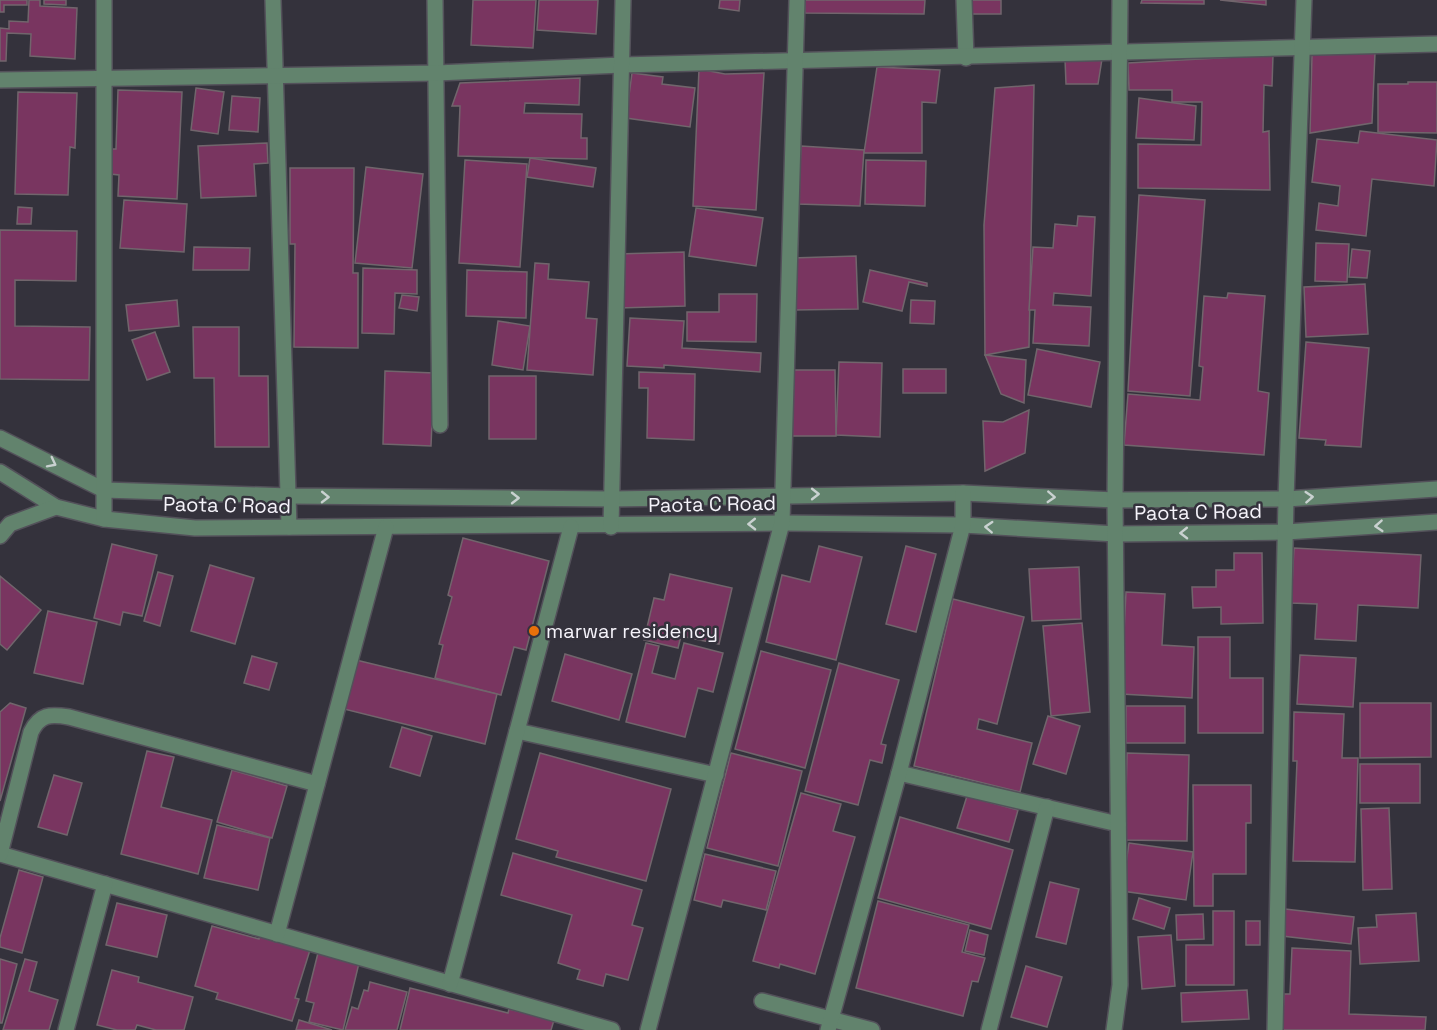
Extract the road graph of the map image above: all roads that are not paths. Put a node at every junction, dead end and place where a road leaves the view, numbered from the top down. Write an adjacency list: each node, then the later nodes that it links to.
1 (104, 0): 17 (street)
2 (273, 0): 16 (street)
3 (435, 0): 15 (street)
4 (623, 0): 14 (street)
5 (797, 0): 13 (street)
6 (964, 0): 12 (street)
7 (1120, 0): 11 (street)
8 (1304, 0): 10 (street)
9 (1437, 44): 10 (street)
10 (1304, 46): 11 (street); 28 (street)
11 (1119, 53): 12 (street); 29 (street)
12 (966, 58): 13 (street)
13 (796, 62): 14 (street); 25 (street)
14 (622, 65): 15 (street); 27 (street)
15 (437, 73): 16 (street); 19 (street)
16 (276, 75): 17 (street); 26 (street)
17 (106, 78): 18 (street); 23 (street)
18 (0, 80)
19 (440, 425)
20 (0, 438): 23 (street, one-way to 23)
21 (0, 472): 30 (street, Paota C Road)
22 (1437, 489): 28 (street, one-way to 22)
23 (104, 490): 26 (street); 31 (street)
24 (963, 493): 25 (street, one-way to 24); 29 (street, one-way to 29); 34 (street)
25 (783, 494): 27 (street); 33 (street)
26 (289, 496): 27 (street, one-way to 27); 35 (street)
27 (612, 499): 38 (street)
28 (1286, 499): 29 (street); 39 (street)
29 (1114, 500): 40 (street)
30 (56, 507): 31 (street, Paota C Road); 41 (street)
31 (104, 519): 35 (street, Paota C Road)
32 (1437, 522): 39 (street, Paota C Road, one-way to 39)
33 (782, 523): 34 (street, Paota C Road); 38 (street, Paota C Road, one-way to 38); 44 (street)
34 (963, 525): 40 (street, Paota C Road, one-way to 34); 43 (street)
35 (289, 527): 36 (street, Paota C Road)
36 (386, 527): 37 (street, Paota C Road); 45 (street)
37 (571, 527): 38 (street, Paota C Road); 42 (street)
38 (611, 527)
39 (1287, 532): 40 (street, Paota C Road, one-way to 40); 60 (street)
40 (1116, 534): 47 (street)
41 (0, 536)
42 (517, 730): 44 (street); 51 (street)
43 (899, 773): 46 (street); 53 (street)
44 (716, 776): 56 (street)
45 (317, 784): 48 (street); 50 (street)
46 (1047, 807): 47 (street); 58 (street)
47 (1118, 824): 59 (street)
48 (0, 854): 49 (street)
49 (105, 884): 50 (street); 54 (street)
50 (277, 934): 51 (street)
51 (450, 984): 55 (street)
52 (762, 1001): 53 (street)
53 (829, 1025): 57 (street)
54 (66, 1030)
55 (612, 1030)
56 (648, 1030)
57 (872, 1030)
58 (989, 1030)
59 (1114, 1030)
60 (1275, 1030)

